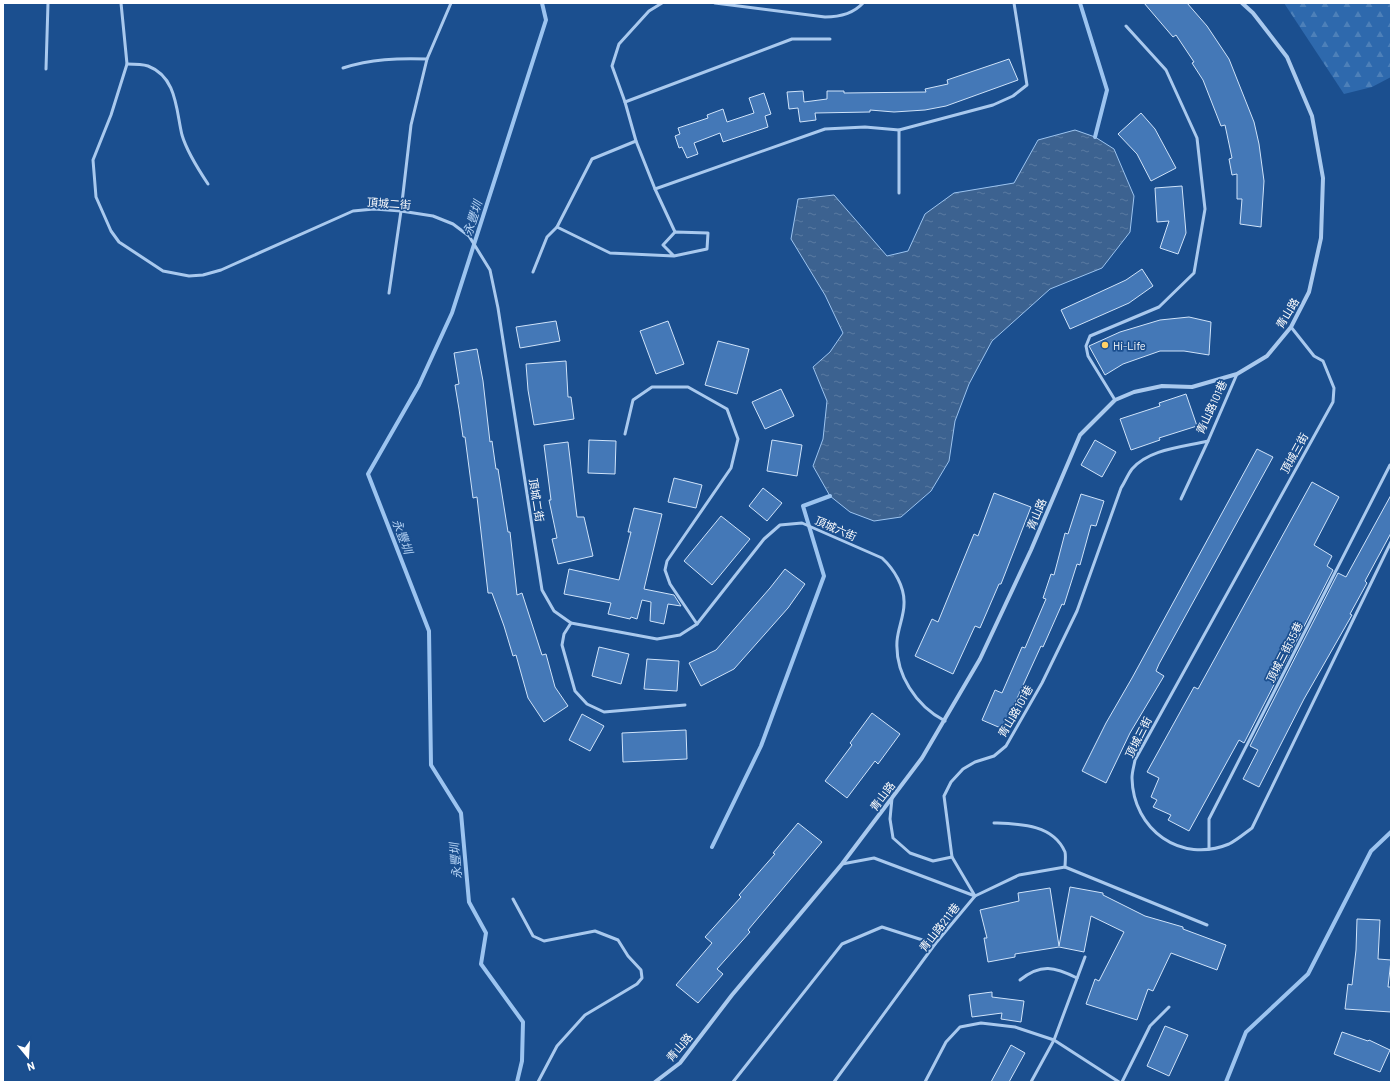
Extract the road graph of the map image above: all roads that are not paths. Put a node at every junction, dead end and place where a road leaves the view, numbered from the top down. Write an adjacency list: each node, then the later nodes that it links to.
1 (48, 3): 14 (lane)
2 (121, 3): 12 (lane, 頂城二街)
3 (451, 3): 11 (lane)
4 (662, 3): 15 (lane)
5 (715, 3): 6 (lane)
6 (863, 3)
7 (1014, 3): 16 (lane)
8 (1242, 3): 27 (street, 青山路)
9 (1126, 26): 29 (lane)
10 (830, 39): 15 (lane)
11 (427, 59): 13 (lane); 21 (lane)
12 (127, 64): 18 (lane); 21 (lane, 頂城二街)
13 (343, 68)
14 (46, 69)
15 (625, 102): 17 (lane)
16 (899, 130): 19 (lane); 20 (lane)
17 (636, 141): 19 (lane); 22 (lane)
18 (208, 184)
19 (655, 189): 23 (lane)
20 (899, 193)
21 (401, 211): 26 (lane); 35 (lane, 頂城二街)
22 (557, 227): 24 (lane); 25 (lane)
23 (675, 232): 24 (lane); 24 (lane)
24 (674, 256)
25 (533, 272)
26 (389, 293)
27 (1291, 327): 28 (street, 青山路); 41 (lane, 頂城三街)
28 (1237, 374): 29 (street, 青山路); 31 (lane, 青山路101巷)
29 (1115, 400): 38 (street, 青山路)
30 (625, 434): 36 (lane)
31 (1208, 441): 33 (lane); 42 (lane, 青山路101巷)
32 (1390, 465): 41 (lane, 頂城三街35巷)
33 (1181, 499)
34 (1391, 542): 41 (lane, 頂城三街)
35 (571, 623): 36 (lane, 頂城六街); 37 (lane)
36 (697, 624): 38 (lane, 頂城六街)
37 (686, 705)
38 (945, 721): 39 (street, 青山路)
39 (892, 798): 42 (lane); 43 (street, 青山路)
40 (994, 823): 44 (lane)
41 (1209, 849)
42 (952, 856): 45 (lane, 青山路101巷)
43 (842, 864): 45 (lane, 青山路211巷); 55 (street, 青山路)
44 (1065, 867): 45 (lane); 47 (lane)
45 (975, 896): 48 (lane, 青山路211巷)
46 (513, 899): 54 (lane)
47 (1207, 926)
48 (936, 944): 56 (lane); 57 (lane, 青山路211巷)
49 (1085, 956): 50 (lane)
50 (1076, 978): 51 (lane); 53 (lane)
51 (1020, 980)
52 (1168, 1007): 60 (lane)
53 (1054, 1040): 58 (lane); 59 (lane); 60 (lane)
54 (538, 1082)
55 (655, 1082)
56 (733, 1082)
57 (834, 1082)
58 (925, 1082)
59 (1031, 1082)
60 (1121, 1082)

